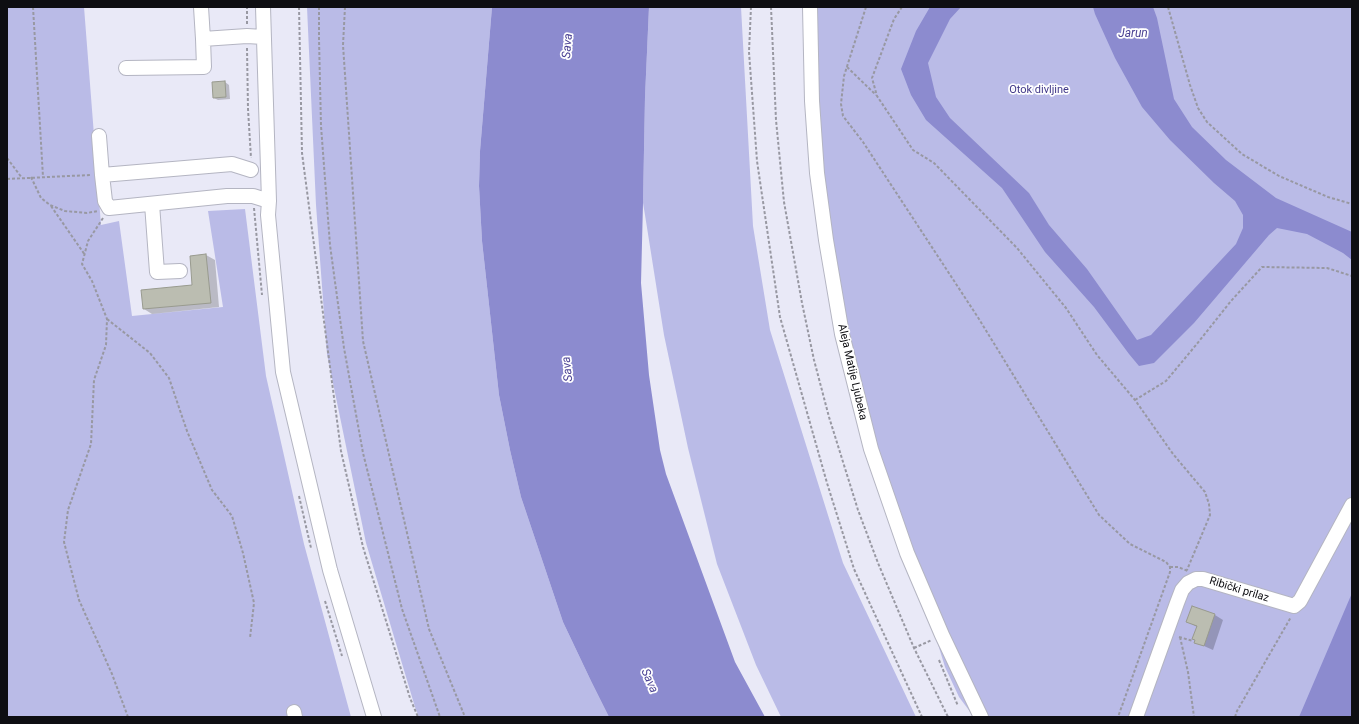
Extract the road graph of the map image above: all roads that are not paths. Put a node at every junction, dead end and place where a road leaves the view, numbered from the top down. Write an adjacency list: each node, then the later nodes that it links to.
1 (201, 7): 5 (street)
2 (264, 7): 4 (street)
3 (810, 7): 15 (street, Aleja Matije Ljubeka)
4 (264, 37): 5 (street); 10 (street)
5 (203, 39): 6 (street)
6 (126, 68)
7 (99, 136): 9 (street)
8 (251, 170): 9 (street)
9 (102, 175): 11 (street)
10 (269, 201): 11 (street); 14 (street)
11 (152, 204): 12 (street)
12 (180, 271)
13 (1352, 505): 16 (street, Ribički prilaz)
14 (374, 717)
15 (981, 717)
16 (1136, 717)

